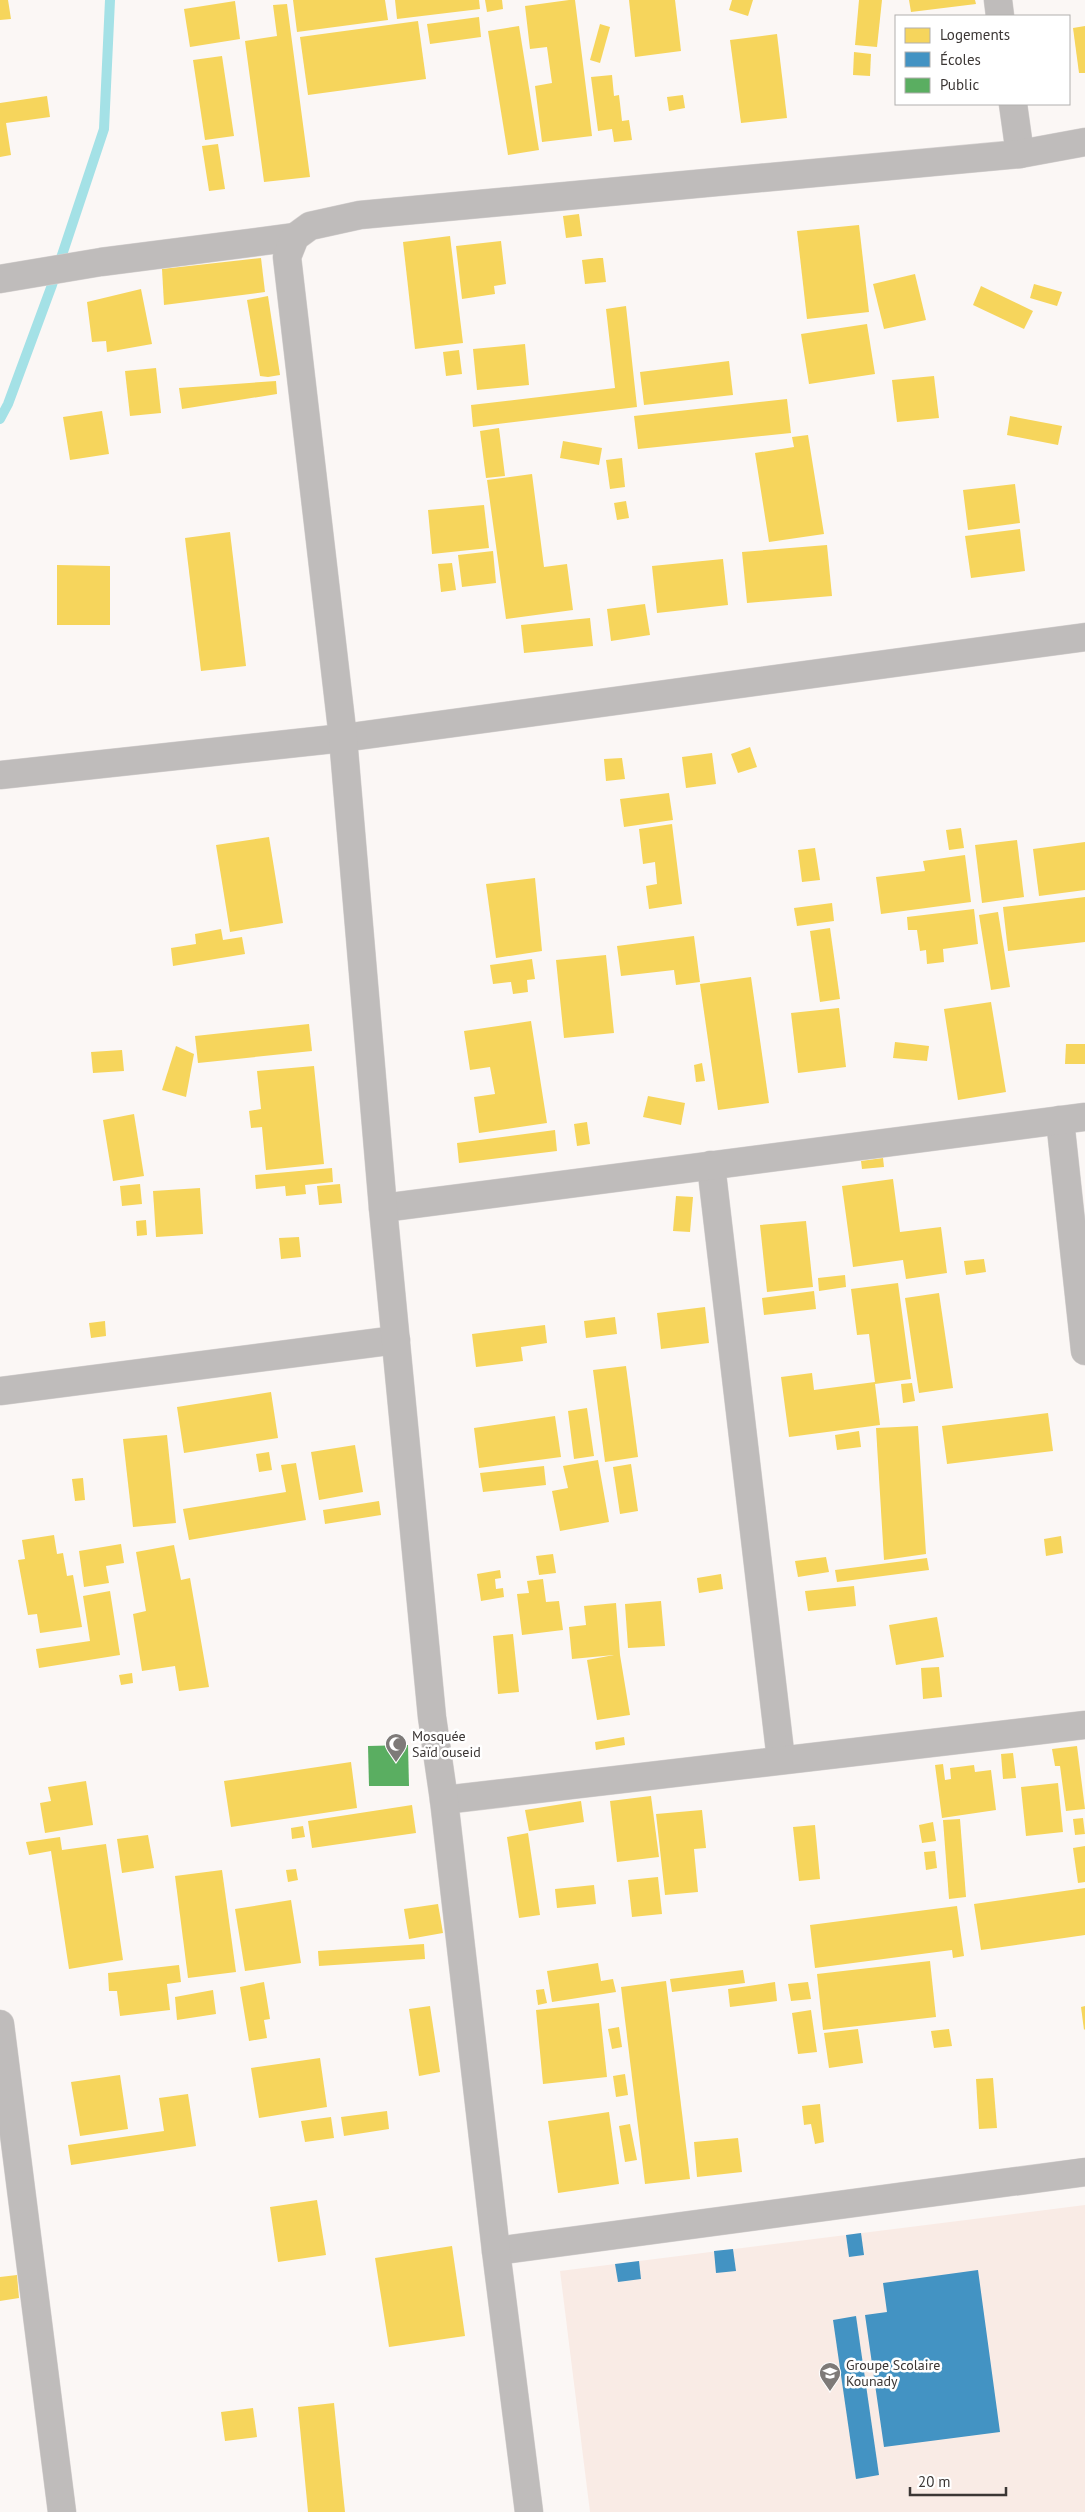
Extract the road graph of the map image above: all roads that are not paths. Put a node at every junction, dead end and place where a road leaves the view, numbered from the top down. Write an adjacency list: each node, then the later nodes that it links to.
1 (998, 0): 2 (street)
2 (1000, 15)
3 (1013, 105): 5 (street)
4 (1085, 142): 5 (street)
5 (1020, 154): 6 (street)
6 (295, 237): 7 (street); 9 (street)
7 (0, 279)
8 (1085, 637): 9 (street)
9 (343, 738): 10 (street); 13 (street)
10 (0, 775)
11 (1072, 1118): 12 (street); 15 (street)
12 (711, 1166): 13 (street); 18 (street)
13 (383, 1208): 14 (street)
14 (396, 1340): 16 (street); 19 (street)
15 (1085, 1351)
16 (0, 1392)
17 (1085, 1725): 18 (street)
18 (781, 1760): 19 (street)
19 (444, 1800): 22 (street)
20 (0, 2024): 23 (street)
21 (1085, 2172): 22 (street)
22 (496, 2251): 24 (street)
23 (62, 2512)
24 (530, 2512)

